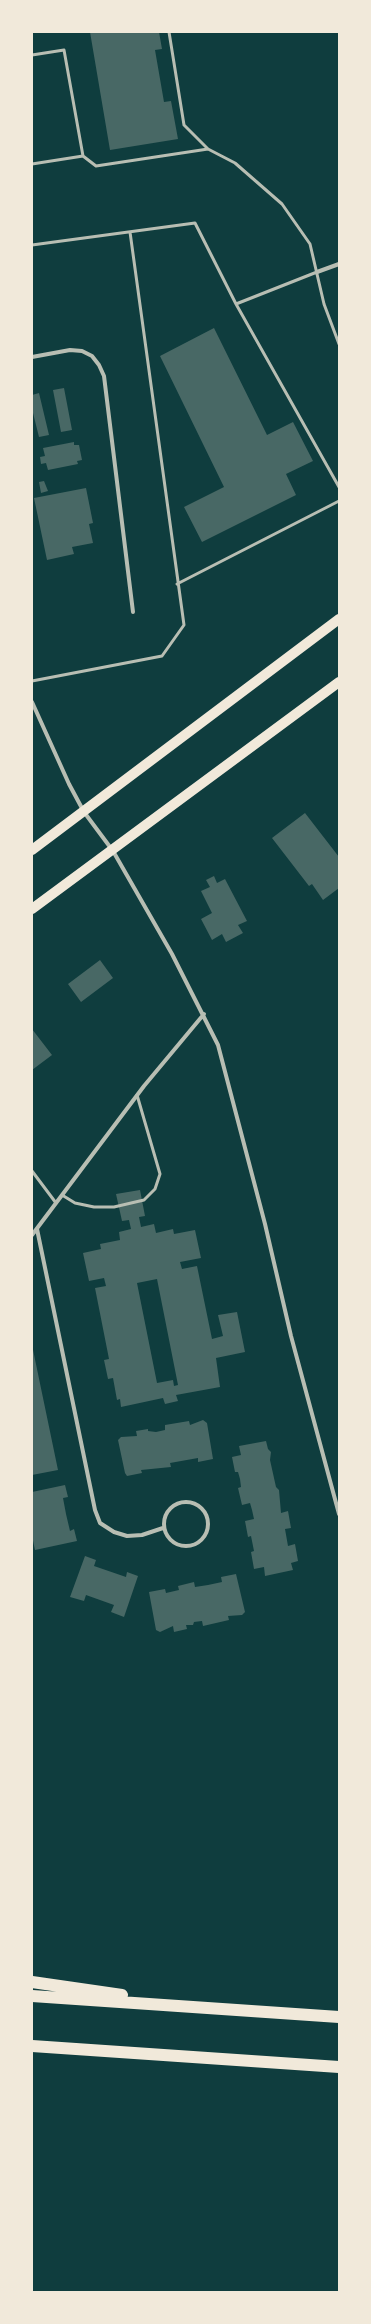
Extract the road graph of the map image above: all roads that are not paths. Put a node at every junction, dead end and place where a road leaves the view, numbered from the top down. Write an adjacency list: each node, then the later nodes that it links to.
1 (169, 32): 3 (lane)
2 (32, 55): 4 (lane)
3 (208, 149): 4 (lane); 9 (lane)
4 (83, 156): 5 (lane)
5 (32, 164)
6 (130, 232): 7 (lane); 10 (lane); 15 (lane)
7 (32, 245)
8 (339, 264): 9 (street)
9 (317, 272): 10 (lane); 11 (lane)
10 (236, 304): 13 (lane)
11 (339, 344)
12 (32, 357): 16 (street)
13 (339, 487)
14 (339, 501): 15 (lane)
15 (177, 584): 18 (lane)
16 (133, 612)
17 (339, 619): 21 (main road)
18 (32, 681)
19 (339, 682): 23 (main road)
20 (32, 702): 21 (street)
21 (84, 812): 22 (main road); 23 (street)
22 (32, 850)
23 (113, 851): 24 (main road); 25 (street)
24 (32, 909)
25 (204, 1014): 26 (street); 32 (street)
26 (137, 1095): 28 (street); 28 (lane)
27 (32, 1171): 29 (lane)
28 (62, 1195): 29 (street)
29 (56, 1203): 30 (street)
30 (37, 1229): 31 (street); 33 (street)
31 (32, 1235)
32 (339, 1514)
33 (163, 1528): 33 (street)
34 (32, 1982): 36 (highway)
35 (32, 1996): 36 (highway)
36 (220, 2009): 37 (highway)
37 (339, 2017)
38 (32, 2046): 39 (highway)
39 (102, 2051): 40 (highway); 41 (highway)
40 (32, 2052)
41 (339, 2067)

